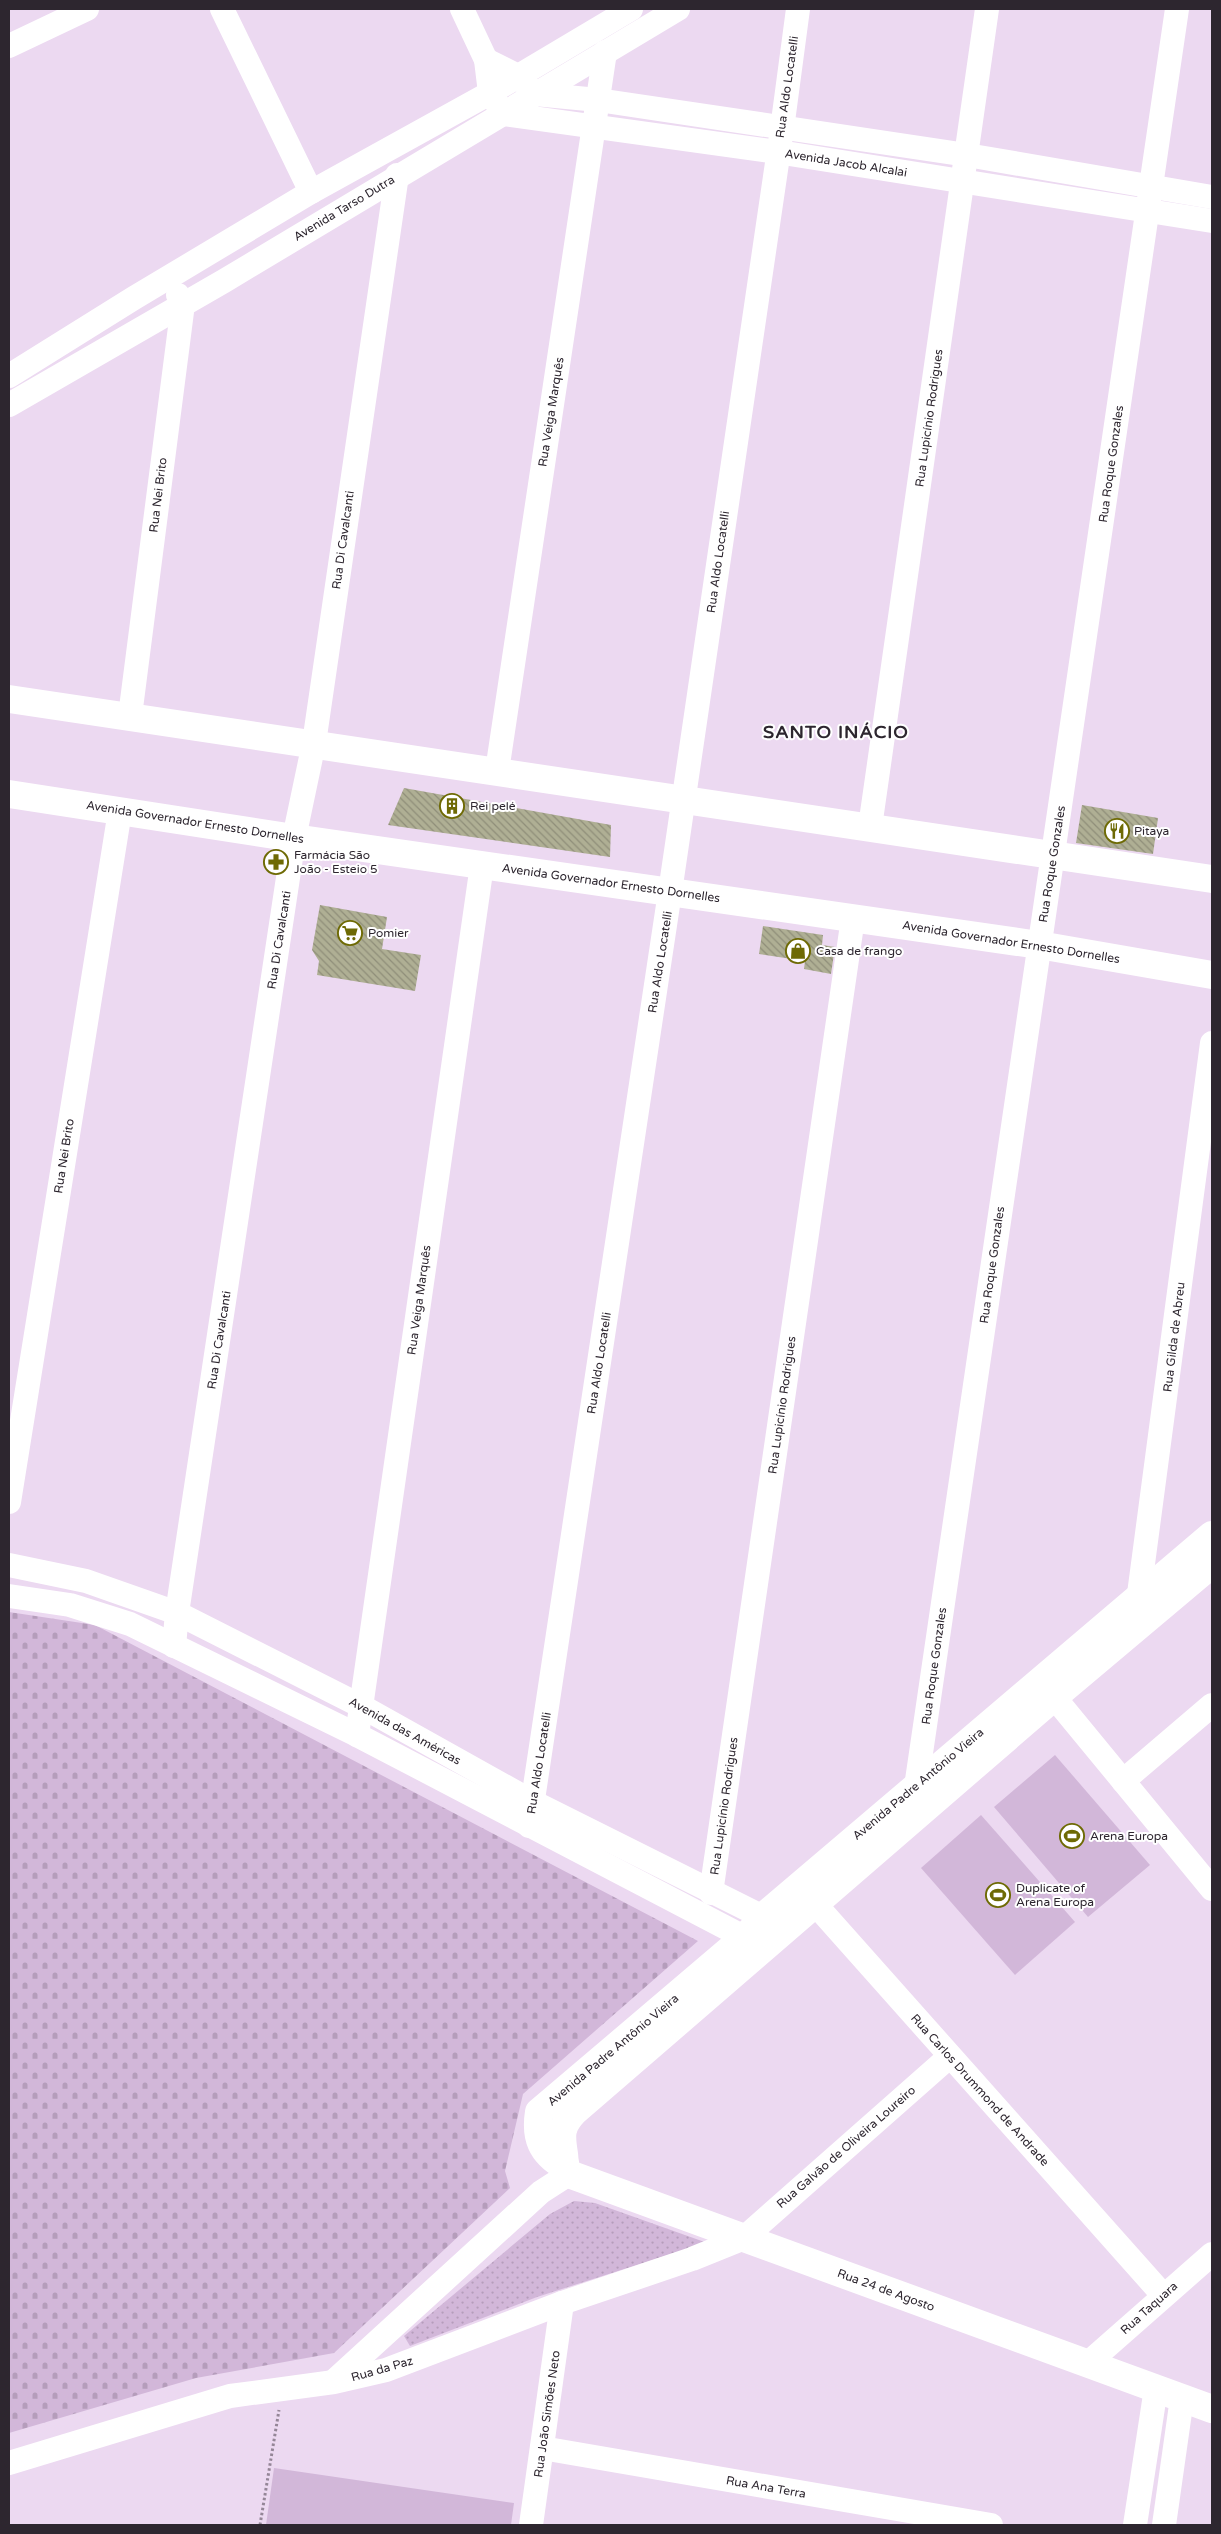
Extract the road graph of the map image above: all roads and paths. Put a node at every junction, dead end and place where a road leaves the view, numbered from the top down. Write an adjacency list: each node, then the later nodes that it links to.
1 (87, 9): 9 (street)
2 (222, 9): 24 (street)
3 (462, 9): 11 (street)
4 (631, 9): 12 (street)
5 (678, 9): 10 (street, Avenida Tarso Dutra)
6 (798, 9): 18 (street, Rua Aldo Locatelli)
7 (987, 9): 20 (street, Rua Lupicínio Rodrigues)
8 (1177, 9): 23 (street, Rua Roque Gonzales)
9 (9, 46)
10 (605, 52): 14 (street, Avenida Tarso Dutra); 15 (street, Rua Veiga Marquês)
11 (486, 60): 12 (street); 13 (street)
12 (518, 76): 13 (street); 14 (street)
13 (490, 93): 16 (street); 24 (street)
14 (535, 94): 15 (street, Avenida Jacob Alcalai); 16 (street, Avenida Tarso Dutra)
15 (598, 100): 17 (street, Rua Veiga Marquês); 18 (street, Avenida Jacob Alcalai)
16 (504, 114): 17 (street, Avenida Jacob Alcalai); 21 (street, Avenida Tarso Dutra)
17 (594, 126): 19 (street, Avenida Jacob Alcalai); 35 (street, Rua Veiga Marquês)
18 (782, 129): 19 (street, Rua Aldo Locatelli); 20 (street, Avenida Jacob Alcalai)
19 (778, 152): 22 (street, Avenida Jacob Alcalai); 37 (street, Rua Aldo Locatelli)
20 (967, 155): 22 (street, Rua Lupicínio Rodrigues); 23 (street, Avenida Jacob Alcalai)
21 (397, 175): 29 (street, Avenida Tarso Dutra); 34 (street, Rua Di Cavalcanti)
22 (964, 182): 26 (street, Avenida Jacob Alcalai); 39 (street, Rua Lupicínio Rodrigues)
23 (1152, 187): 25 (street, Avenida Jacob Alcalai); 26 (street, Rua Roque Gonzales)
24 (312, 192): 28 (street)
25 (1212, 196)
26 (1149, 210): 27 (street, Avenida Jacob Alcalai); 41 (street, Rua Roque Gonzales)
27 (1212, 220)
28 (168, 278): 29 (street); 30 (street)
29 (183, 304): 31 (street, Avenida Tarso Dutra); 33 (street, Rua Nei Brito)
30 (9, 376)
31 (9, 405)
32 (9, 699): 33 (main road)
33 (130, 716): 34 (main road)
34 (314, 743): 35 (main road); 40 (street, Rua Di Cavalcanti)
35 (497, 771): 37 (main road)
36 (9, 794): 38 (main road, Avenida Governador Ernesto Dornelles)
37 (684, 798): 39 (main road); 44 (street, Rua Aldo Locatelli)
38 (120, 810): 40 (main road, Avenida Governador Ernesto Dornelles); 49 (street, Rua Nei Brito)
39 (870, 827): 41 (main road)
40 (294, 838): 42 (main road, Avenida Governador Ernesto Dornelles); 55 (street, Rua Di Cavalcanti)
41 (1053, 856): 43 (main road); 46 (street, Rua Roque Gonzales)
42 (482, 865): 44 (main road, Avenida Governador Ernesto Dornelles); 60 (street, Rua Veiga Marquês)
43 (1212, 879)
44 (670, 892): 45 (main road, Avenida Governador Ernesto Dornelles); 64 (street, Rua Aldo Locatelli)
45 (853, 918): 46 (main road, Avenida Governador Ernesto Dornelles); 68 (street, Rua Lupicínio Rodrigues)
46 (1039, 945): 47 (main road, Avenida Governador Ernesto Dornelles); 63 (street, Rua Roque Gonzales)
47 (1212, 975)
48 (1212, 1043): 54 (street, Rua Gilda de Abreu)
49 (9, 1502)
50 (1212, 1535): 54 (main road, Avenida Padre Antônio Vieira)
51 (1212, 1564): 56 (main road, Avenida Padre Antônio Vieira)
52 (9, 1565): 55 (street, Avenida das Américas)
53 (9, 1596): 57 (street, Avenida das Américas)
54 (1140, 1597): 56 (street, Rua Gilda de Abreu); 58 (main road, Avenida Padre Antônio Vieira)
55 (178, 1613): 57 (street, Rua Di Cavalcanti); 60 (street, Avenida das Américas)
56 (1133, 1631): 58 (main road, Avenida Padre Antônio Vieira)
57 (174, 1646): 61 (street, Avenida das Américas)
58 (1045, 1690): 62 (street); 63 (main road, Avenida Padre Antônio Vieira)
59 (1212, 1705): 62 (street)
60 (361, 1706): 61 (street, Rua Veiga Marquês); 64 (street, Avenida das Américas)
61 (357, 1735): 65 (street, Avenida das Américas)
62 (1123, 1781): 66 (street)
63 (923, 1796): 67 (main road, Avenida Padre Antônio Vieira); 69 (main road, Avenida Padre Antônio Vieira)
64 (533, 1802): 65 (street, Rua Aldo Locatelli); 68 (street, Avenida das Américas)
65 (529, 1826): 72 (street, Avenida das Américas)
66 (1212, 1889)
67 (792, 1892): 69 (street, Rua Carlos Drummond de Andrade); 70 (main road, Avenida Padre Antônio Vieira)
68 (711, 1893): 70 (street, Avenida das Américas)
69 (816, 1905): 71 (main road, Avenida Padre Antônio Vieira); 73 (street, Rua Carlos Drummond de Andrade)
70 (764, 1916): 71 (street, Avenida das Américas); 72 (main road, Avenida Padre Antônio Vieira)
71 (788, 1929): 72 (main road, Avenida Padre Antônio Vieira)
72 (755, 1942): 74 (main road, Avenida Padre Antônio Vieira)
73 (949, 2057): 75 (street, Rua Galvão de Oliveira Loureiro); 77 (street, Rua Carlos Drummond de Andrade)
74 (566, 2170): 75 (main road, Rua 24 de Agosto); 80 (street)
75 (744, 2238): 78 (street, Rua da Paz); 79 (main road, Rua 24 de Agosto)
76 (1212, 2254): 77 (street, Rua Taquara)
77 (1163, 2295): 79 (street, Rua Taquara)
78 (562, 2303): 80 (street, Rua da Paz); 85 (street, Rua João Simões Neto)
79 (1087, 2364): 82 (main road, Rua 24 de Agosto)
80 (334, 2382): 81 (street, Rua da Paz)
81 (283, 2388): 86 (street, Rua da Paz); 87 (path)
82 (1156, 2388): 83 (main road, Rua 24 de Agosto); 90 (street)
83 (1182, 2398): 84 (main road, Rua 24 de Agosto); 91 (street)
84 (1212, 2409)
85 (542, 2448): 88 (street, Rua João Simões Neto); 89 (street, Rua Ana Terra)
86 (9, 2463)
87 (260, 2525)
88 (532, 2525)
89 (991, 2525)
90 (1135, 2525)
91 (1164, 2525)

